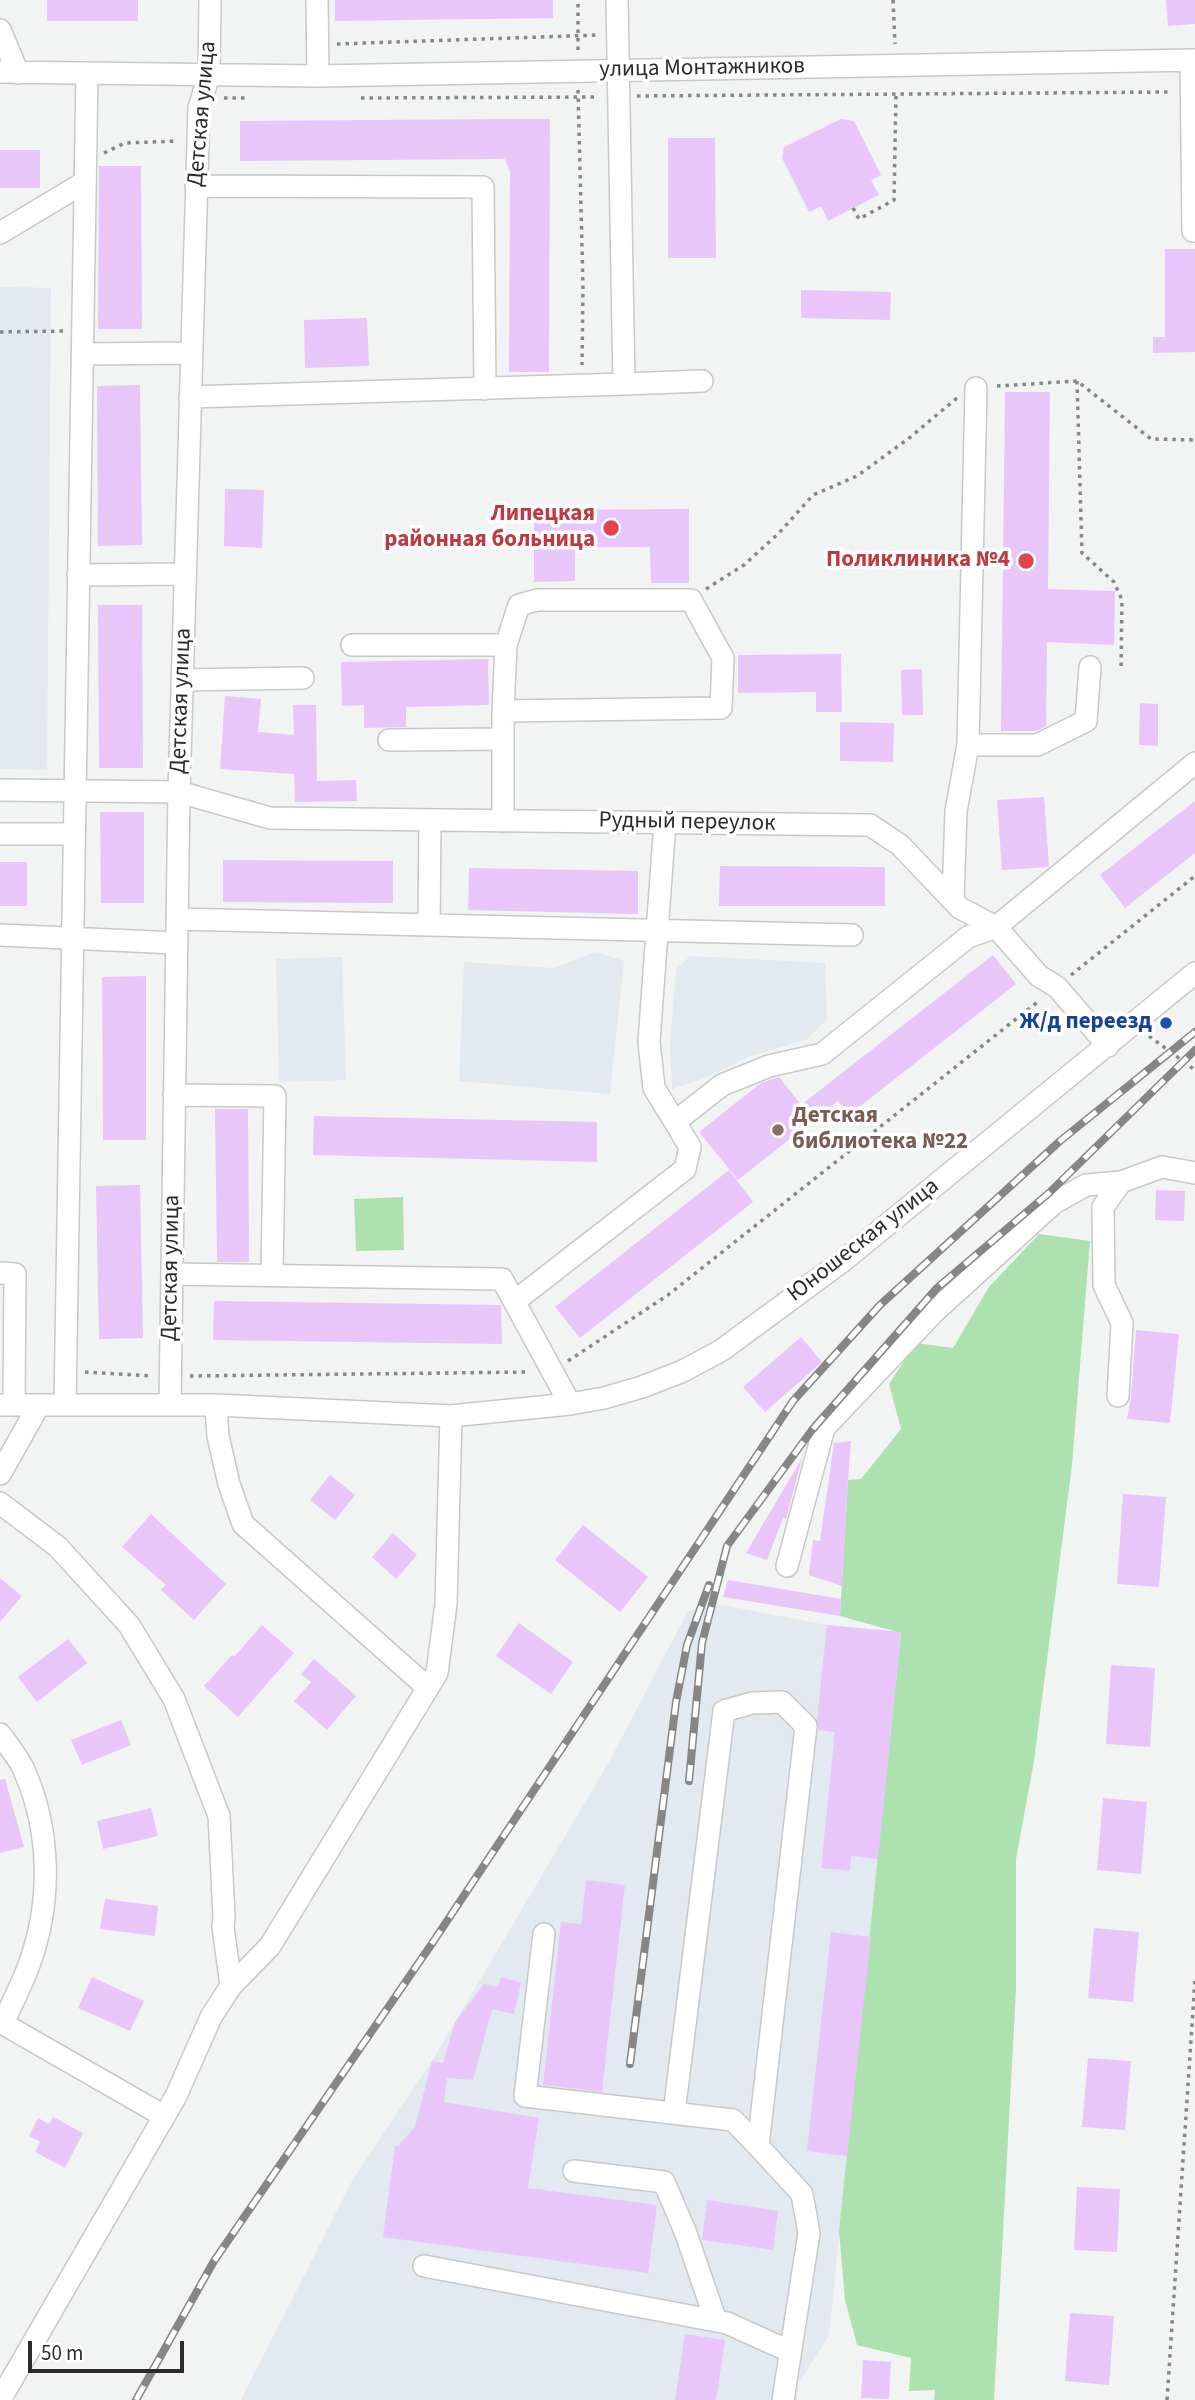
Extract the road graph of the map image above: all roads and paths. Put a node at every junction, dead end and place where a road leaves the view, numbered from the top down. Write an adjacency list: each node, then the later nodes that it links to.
1 (210, 0): 16 (street, Детская улица)
2 (317, 0): 9 (street)
3 (578, 0): 8 (path)
4 (618, 0): 7 (street)
5 (893, 0): 11 (path)
6 (0, 30): 14 (street)
7 (618, 34): 8 (path); 12 (street)
8 (578, 36): 9 (path); 13 (path)
9 (318, 44): 17 (street)
10 (1193, 60): 11 (street, улица Монтажников); 18 (street)
11 (896, 65): 12 (street, улица Монтажников)
12 (618, 70): 13 (street, улица Монтажников); 20 (street)
13 (578, 72): 17 (street, улица Монтажников); 24 (path)
14 (9, 73): 15 (street, улица Монтажников)
15 (86, 73): 16 (street, улица Монтажников); 26 (street)
16 (209, 75): 17 (street, улица Монтажников); 21 (street, Детская улица)
17 (318, 76)
18 (1192, 92): 19 (path); 29 (street)
19 (896, 93): 20 (path); 28 (path)
20 (619, 96): 24 (path); 37 (street)
21 (202, 98): 22 (path); 25 (street, Детская улица)
22 (258, 98)
23 (355, 98): 24 (path)
24 (578, 98): 38 (path)
25 (198, 141): 26 (path); 27 (street, Детская улица)
26 (85, 172): 30 (street); 31 (street)
27 (196, 186): 33 (street, Детская улица); 40 (street)
28 (853, 208)
29 (1195, 231)
30 (0, 233)
31 (82, 330): 32 (path); 34 (street)
32 (0, 332)
33 (191, 353): 34 (street); 41 (street, Детская улица)
34 (82, 354): 44 (street)
35 (702, 381): 37 (street)
36 (1077, 381): 39 (path); 42 (path); 49 (path)
37 (624, 384): 38 (street)
38 (582, 386): 40 (street)
39 (976, 388): 45 (path); 55 (street)
40 (485, 389): 41 (street)
41 (190, 397): 43 (street, Детская улица)
42 (1195, 440)
43 (185, 574): 44 (street); 51 (street, Детская улица)
44 (78, 575): 58 (street)
45 (691, 600): 47 (street); 52 (street)
46 (352, 645): 47 (street)
47 (506, 645): 52 (street)
48 (1090, 667): 55 (street)
49 (1121, 670)
50 (303, 677): 51 (street)
51 (182, 680): 59 (street, Детская улица)
52 (503, 710): 53 (street)
53 (503, 739): 54 (street); 61 (street)
54 (389, 740)
55 (968, 745): 66 (street)
56 (1195, 763): 69 (street)
57 (0, 790): 58 (street, Рудный переулок)
58 (75, 790): 59 (street, Рудный переулок); 64 (street)
59 (179, 792): 60 (street, Рудный переулок); 67 (street, Детская улица)
60 (430, 820): 61 (street, Рудный переулок); 68 (street)
61 (503, 821): 62 (street, Рудный переулок)
62 (665, 822): 66 (street, Рудный переулок); 70 (street)
63 (0, 834): 64 (street)
64 (74, 834): 73 (street)
65 (1195, 876): 76 (path)
66 (953, 900): 69 (street, Рудный переулок)
67 (177, 919): 68 (street); 74 (street, Детская улица)
68 (429, 925): 70 (street)
69 (996, 928): 76 (street, Рудный переулок); 81 (street)
70 (657, 930): 71 (street); 81 (street)
71 (852, 935)
72 (0, 936): 73 (street)
73 (73, 938): 74 (street); 95 (street)
74 (176, 943): 80 (street, Детская улица)
75 (1195, 973): 77 (street, Юношеская улица)
76 (1057, 987): 78 (street, Рудный переулок); 88 (path)
77 (1134, 1024): 78 (street, Юношеская улица); 79 (path)
78 (1108, 1046): 92 (street, Юношеская улица)
79 (1195, 1070)
80 (174, 1095): 85 (street, Детская улица); 86 (street)
81 (675, 1122): 87 (street)
82 (1195, 1173): 83 (street)
83 (1121, 1182): 90 (street); 100 (street)
84 (0, 1273): 93 (street)
85 (172, 1274): 86 (street); 89 (street, Детская улица)
86 (272, 1275): 87 (street)
87 (515, 1301): 88 (street)
88 (552, 1371): 89 (path); 92 (street)
89 (171, 1377): 91 (street, Детская улица)
90 (1118, 1396)
91 (170, 1404): 95 (street); 96 (street)
92 (570, 1404): 97 (street)
93 (7, 1405): 94 (street)
94 (39, 1405): 95 (street); 98 (street)
95 (65, 1405)
96 (216, 1405): 97 (street); 101 (street)
97 (451, 1416): 101 (street)
98 (0, 1474)
99 (0, 1503): 105 (street)
100 (788, 1566)
101 (428, 1688): 105 (street)
102 (0, 1734): 106 (street)
103 (544, 1934): 107 (street)
104 (1195, 1980): 117 (path)
105 (231, 1986): 108 (street)
106 (1, 2023): 108 (street)
107 (674, 2113): 109 (street); 109 (street)
108 (164, 2116): 114 (street)
109 (758, 2146): 113 (street)
110 (574, 2171): 112 (street)
111 (424, 2266): 112 (street)
112 (716, 2320): 113 (street)
113 (789, 2351): 116 (street)
114 (8, 2369): 115 (street)
115 (0, 2400)
116 (783, 2400)
117 (1167, 2400)

